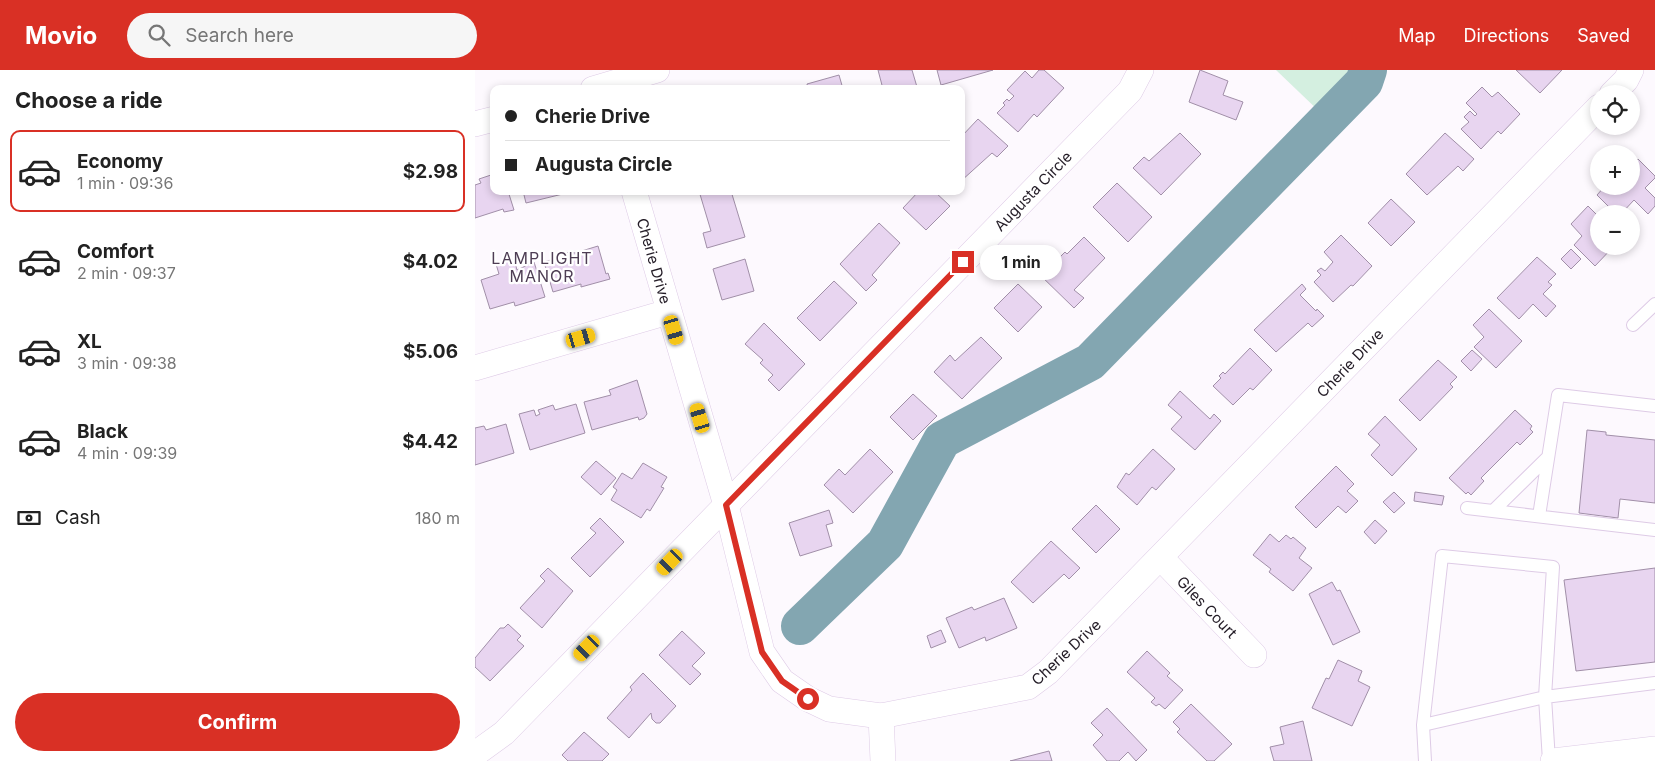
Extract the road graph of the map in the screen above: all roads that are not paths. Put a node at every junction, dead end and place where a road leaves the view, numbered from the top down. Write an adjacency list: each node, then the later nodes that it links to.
1 (657, 70): 4 (street)
2 (1141, 70): 16 (street, Augusta Circle)
3 (1631, 70): 5 (street)
4 (601, 83)
5 (1621, 85)
6 (1590, 116): 21 (street, Cherie Drive)
7 (490, 120): 8 (street)
8 (475, 124)
9 (635, 195): 11 (street, Cherie Drive)
10 (1655, 304): 12 (lane)
11 (669, 312): 13 (street); 16 (street, Cherie Drive)
12 (1633, 325)
13 (475, 368)
14 (1655, 406): 15 (lane)
15 (1547, 458): 18 (lane); 19 (lane)
16 (726, 505): 25 (street, Cherie Drive); 28 (street, Augusta Circle)
17 (1467, 508): 18 (lane)
18 (1493, 511): 19 (lane)
19 (1539, 516): 20 (lane)
20 (1655, 530)
21 (1161, 558): 22 (street, Giles Court); 25 (street, Cherie Drive)
22 (1254, 655)
23 (1655, 683): 24 (lane)
24 (1545, 697): 26 (lane); 26 (lane); 31 (lane)
25 (881, 716): 29 (street)
26 (1423, 725): 30 (lane)
27 (1655, 750): 32 (street)
28 (475, 754)
29 (883, 761)
30 (1425, 761)
31 (1549, 761)
32 (1553, 761)

